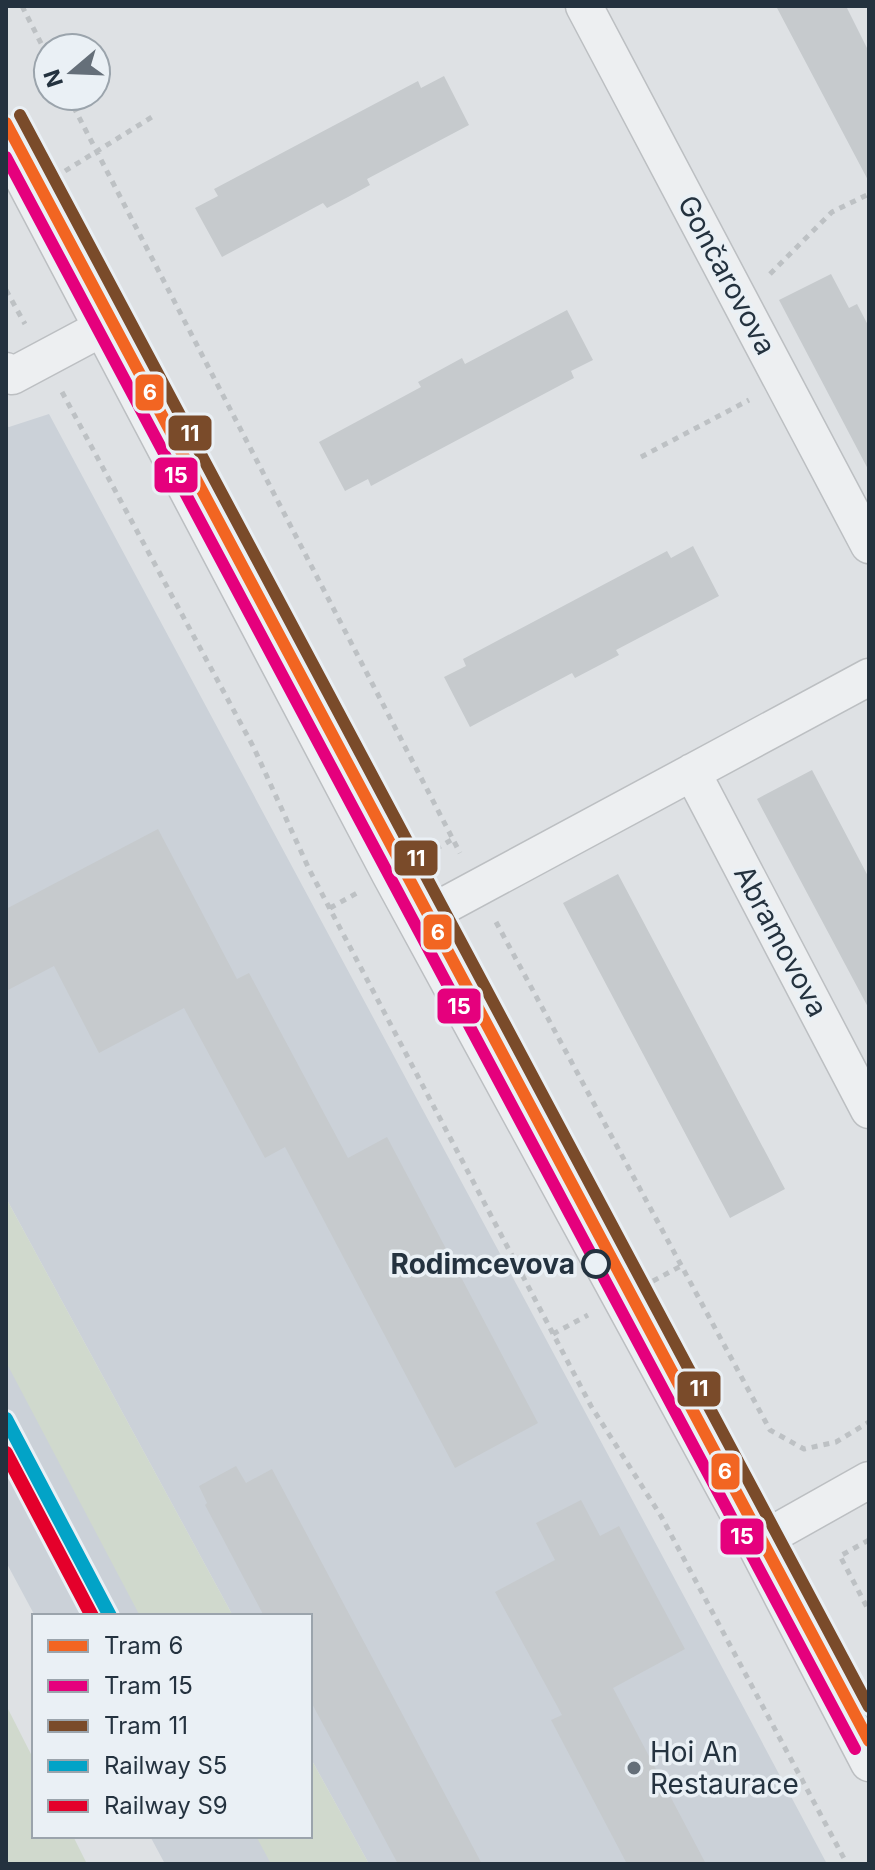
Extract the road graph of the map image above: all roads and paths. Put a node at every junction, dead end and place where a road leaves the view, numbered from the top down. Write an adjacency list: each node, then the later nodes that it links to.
1 (22, 6): 3 (path)
2 (584, 6): 10 (street, Gončarovova)
3 (35, 32)
4 (76, 112): 7 (path)
5 (152, 117): 7 (path)
6 (6, 146): 11 (street)
7 (97, 152): 19 (path)
8 (869, 194): 10 (path)
9 (6, 290): 12 (path)
10 (741, 302): 14 (street, Gončarovova)
11 (102, 328): 12 (street); 20 (street)
12 (43, 358): 13 (street); 28 (path)
13 (6, 371)
14 (783, 382): 15 (path); 16 (street, Gončarovova)
15 (641, 457)
16 (869, 545)
17 (869, 677): 18 (street)
18 (692, 772): 19 (street); 21 (street, Abramovova)
19 (478, 888): 20 (street); 22 (path)
20 (416, 921): 25 (street)
21 (869, 1110)
22 (869, 1422)
23 (869, 1480): 25 (street)
24 (869, 1540): 26 (path)
25 (755, 1544): 27 (street)
26 (869, 1611)
27 (869, 1763)
28 (847, 1864)

